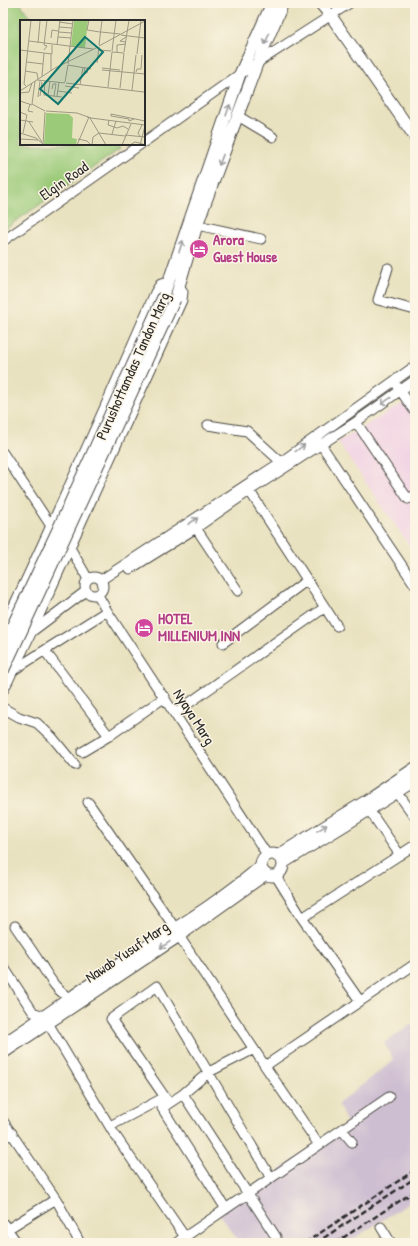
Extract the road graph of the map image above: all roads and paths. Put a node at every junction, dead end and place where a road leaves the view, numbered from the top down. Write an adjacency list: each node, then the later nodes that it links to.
1 (272, 3): 8 (main road, Purushottamdas Tandon Marg)
2 (283, 3): 7 (main road, Purushottamdas Tandon Marg, one-way to 7)
3 (320, 3): 6 (main road)
4 (326, 3): 6 (main road)
5 (350, 3): 6 (street)
6 (331, 16): 7 (street); 11 (main road)
7 (257, 64): 8 (street); 9 (main road, Purushottamdas Tandon Marg)
8 (240, 74): 12 (street); 18 (main road, Purushottamdas Tandon Marg, one-way to 8)
9 (238, 116): 10 (street); 14 (main road, Purushottamdas Tandon Marg, one-way to 14)
10 (273, 137)
11 (415, 137)
12 (145, 141)
13 (140, 145): 16 (street, Elgin Road)
14 (197, 225): 15 (street); 19 (main road, Purushottamdas Tandon Marg)
15 (262, 239)
16 (3, 241)
17 (388, 268): 20 (street)
18 (168, 283): 34 (main road, Purushottamdas Tandon Marg); 49 (main road, bridge)
19 (179, 287): 35 (main road, Purushottamdas Tandon Marg); 51 (main road, bridge)
20 (415, 310)
21 (415, 366): 23 (street)
22 (415, 380): 24 (street)
23 (394, 382): 24 (street); 28 (street)
24 (400, 391): 25 (street); 26 (street, one-way to 26)
25 (415, 412)
26 (356, 422): 28 (street); 32 (street)
27 (208, 425): 30 (street)
28 (318, 440): 30 (street, one-way to 28); 31 (street); 39 (street)
29 (3, 453): 34 (street)
30 (281, 462): 31 (street)
31 (248, 488): 33 (street); 37 (street); 38 (street, one-way to 31)
32 (415, 495)
33 (196, 528): 38 (street); 40 (street)
34 (52, 529): 35 (street); 46 (main road, Purushottamdas Tandon Marg)
35 (69, 546): 36 (street); 47 (main road, Purushottamdas Tandon Marg)
36 (88, 579): 38 (street); 41 (street)
37 (306, 581): 43 (street); 48 (street)
38 (102, 583): 42 (street)
39 (415, 585)
40 (238, 591)
41 (86, 592): 42 (street); 47 (street)
42 (98, 595): 44 (street, Nyaya Marg)
43 (324, 608): 45 (street); 55 (street)
44 (107, 611): 50 (street); 53 (street, Nyaya Marg)
45 (336, 626)
46 (3, 631)
47 (30, 633): 51 (main road, Purushottamdas Tandon Marg)
48 (223, 643)
49 (3, 646)
50 (45, 651): 51 (street); 56 (street)
51 (7, 671): 52 (main road, Purushottamdas Tandon Marg)
52 (3, 689)
53 (165, 697): 55 (street, Nyaya Marg); 56 (street)
54 (3, 708): 58 (street)
55 (175, 713): 67 (street, Nyaya Marg)
56 (109, 736): 57 (street)
57 (82, 752)
58 (76, 765)
59 (415, 768): 67 (main road, one-way to 59)
60 (415, 781): 61 (main road)
61 (397, 792): 63 (main road); 64 (street)
62 (88, 802): 71 (street)
63 (369, 810): 66 (street); 67 (main road)
64 (415, 817)
65 (415, 845): 66 (street)
66 (400, 855): 69 (street)
67 (276, 858): 68 (main road); 68 (main road)
68 (268, 872): 69 (street); 71 (main road, Nawab Yusuf Marg)
69 (302, 918): 75 (street)
70 (15, 926): 74 (street)
71 (177, 932): 74 (main road, Nawab Yusuf Marg); 76 (main road, Nawab Yusuf Marg, one-way to 76); 78 (street)
72 (415, 964): 75 (street)
73 (3, 966): 76 (street)
74 (69, 998): 76 (main road, Nawab Yusuf Marg)
75 (360, 1001): 80 (street)
76 (45, 1020): 77 (main road, Nawab Yusuf Marg); 79 (main road, Nawab Yusuf Marg); 86 (street)
77 (5, 1039)
78 (254, 1049): 80 (street); 81 (street)
79 (3, 1053)
80 (265, 1066): 91 (street)
81 (209, 1072): 82 (street); 84 (street); 92 (street)
82 (183, 1094): 84 (street); 93 (street)
83 (389, 1097): 87 (street)
84 (167, 1100): 86 (street); 95 (street)
85 (3, 1121): 88 (street)
86 (110, 1126): 98 (street)
87 (342, 1130): 90 (street); 91 (street)
88 (12, 1133): 89 (street); 94 (street)
89 (3, 1139)
90 (352, 1142)
91 (319, 1145): 92 (street)
92 (271, 1178): 93 (street)
93 (247, 1194): 95 (street); 99 (street)
94 (56, 1199): 97 (street); 101 (street)
95 (226, 1209): 98 (street)
96 (382, 1227): 103 (street)
97 (4, 1228): 100 (street)
98 (186, 1237): 102 (street)
99 (276, 1237)
100 (17, 1243)
101 (80, 1243)
102 (176, 1243)
103 (391, 1243)

